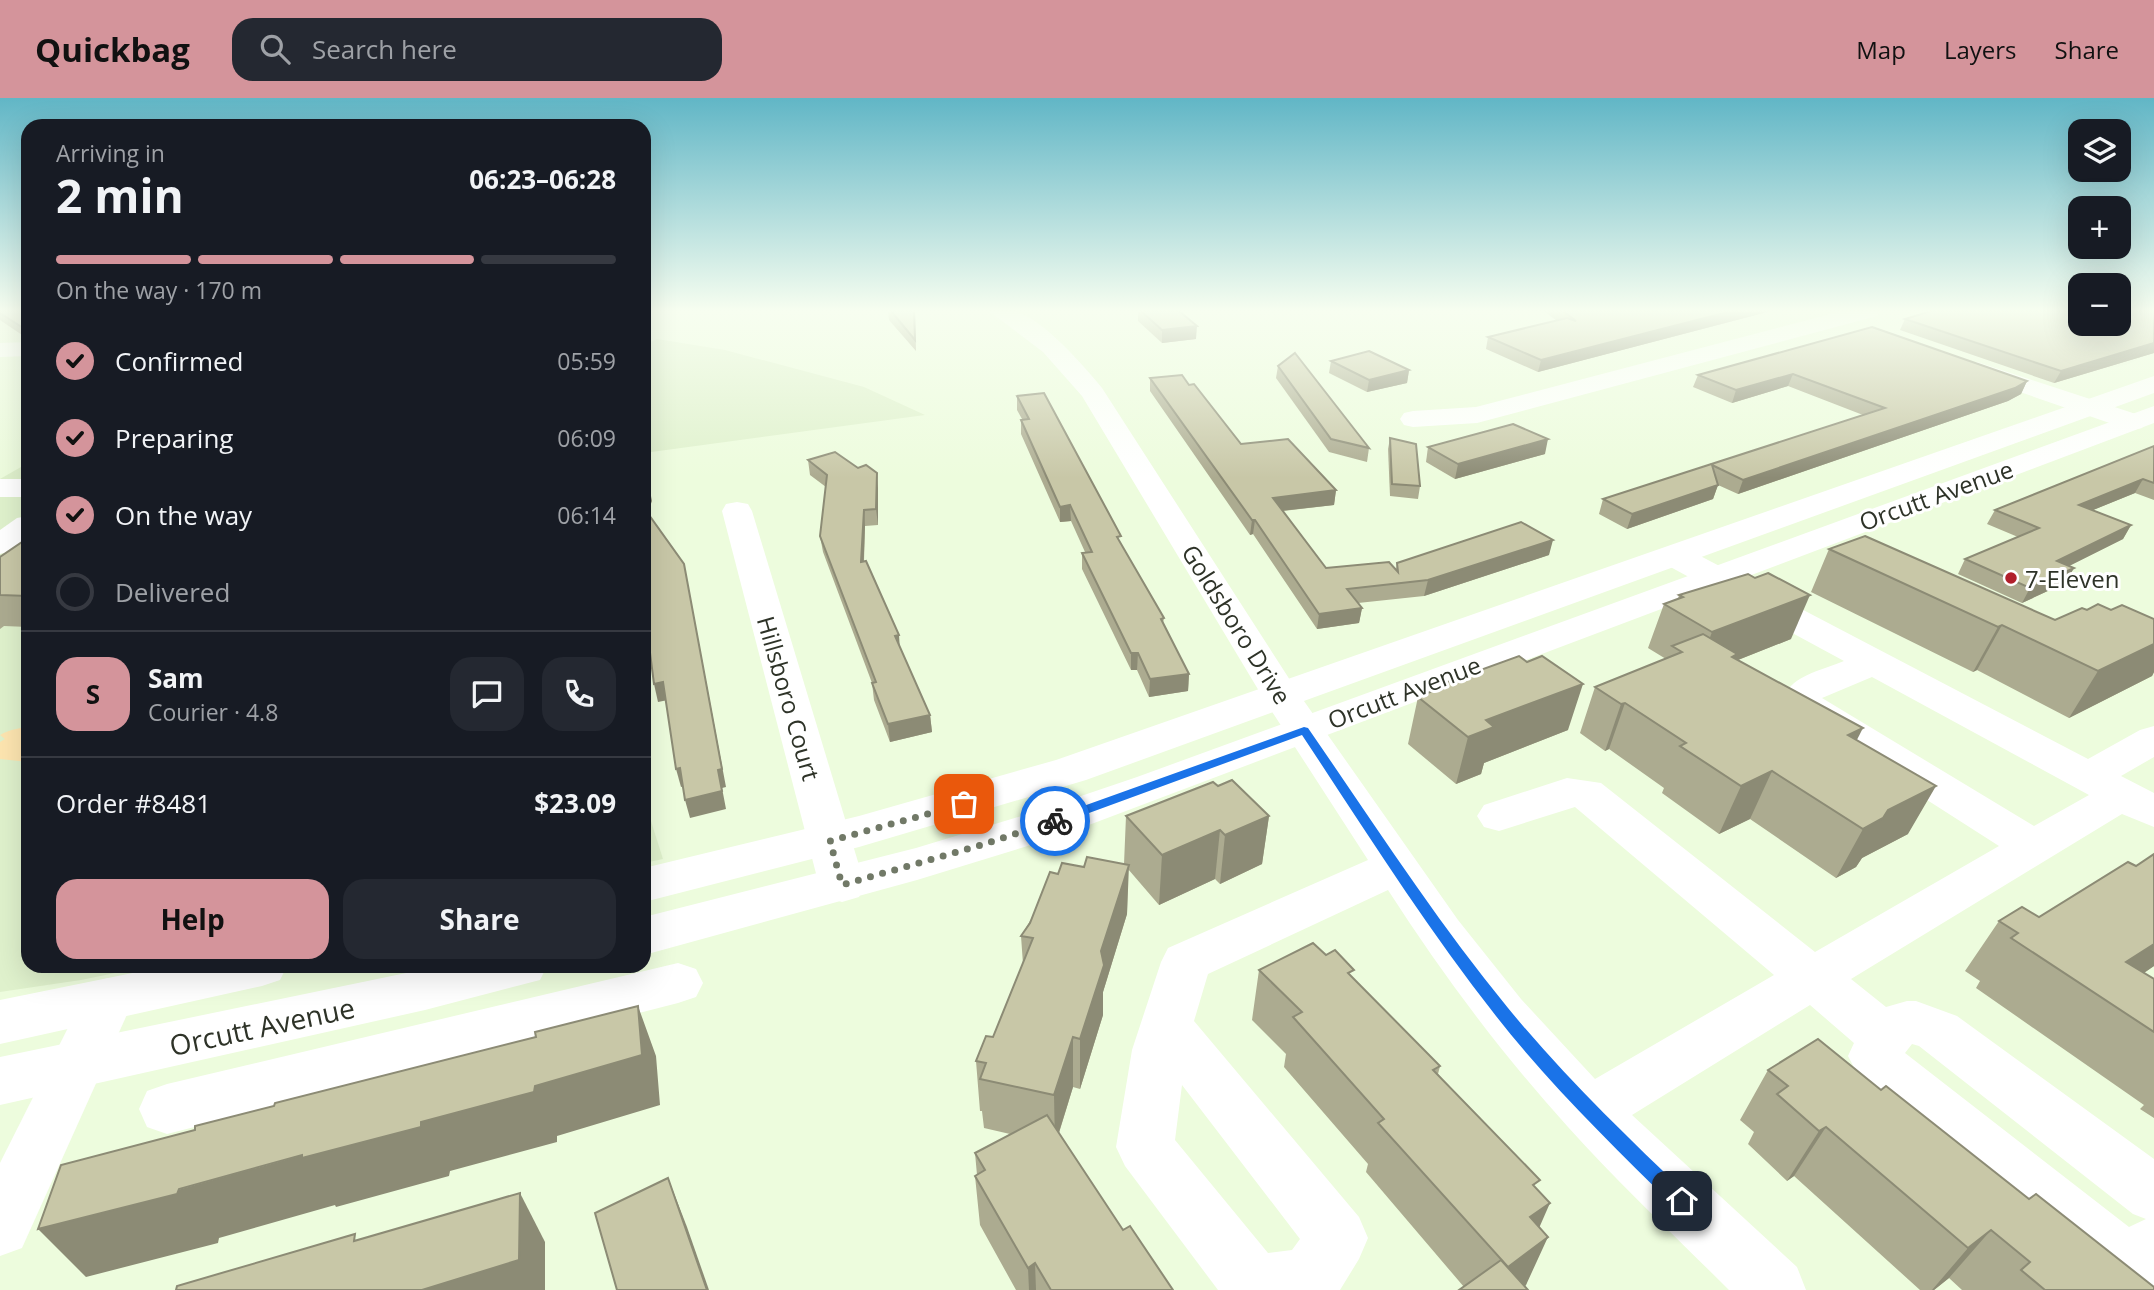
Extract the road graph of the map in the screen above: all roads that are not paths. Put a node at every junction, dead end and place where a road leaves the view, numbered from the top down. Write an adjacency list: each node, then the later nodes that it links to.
1 (1072, 367): 16 (street, Goldsboro Drive)
2 (1649, 367): 7 (street)
3 (1971, 367): 5 (street)
4 (2154, 384): 5 (street, Orcutt Avenue)
5 (2091, 408): 6 (street); 13 (street, Orcutt Avenue)
6 (2144, 418): 14 (street, Orcutt Avenue)
7 (1413, 419)
8 (0, 488): 9 (street)
9 (21, 488)
10 (737, 512): 20 (street, Hillsboro Court)
11 (21, 530): 12 (street)
12 (0, 544)
13 (1675, 556): 14 (street); 16 (street, Orcutt Avenue)
14 (1715, 577): 15 (street); 16 (street, Orcutt Avenue)
15 (1874, 662): 18 (street); 21 (street)
16 (1293, 713): 20 (street, Orcutt Avenue); 22 (street, Goldsboro Drive); 24 (street, Orcutt Avenue)
17 (2154, 739): 18 (street)
18 (2119, 793): 21 (street)
19 (1499, 816): 28 (street)
20 (830, 841): 23 (street, Orcutt Avenue); 24 (street, Hillsboro Court)
21 (2033, 846): 28 (street)
22 (1396, 867): 33 (street); 39 (street, Goldsboro Drive)
23 (651, 883)
24 (842, 885): 25 (street, Orcutt Avenue)
25 (651, 934)
26 (229, 973): 31 (street)
27 (494, 973): 30 (street, Orcutt Avenue)
28 (1814, 978): 34 (street); 39 (street)
29 (677, 983): 35 (street)
30 (425, 990): 35 (street); 36 (street, Orcutt Avenue)
31 (108, 999): 32 (street); 36 (street)
32 (0, 1022)
33 (1166, 1026)
34 (1885, 1037): 40 (street); 42 (street)
35 (415, 1048): 38 (street)
36 (75, 1066): 37 (street, Orcutt Avenue); 41 (street)
37 (0, 1081)
38 (167, 1109)
39 (1589, 1111): 43 (street, Goldsboro Drive)
40 (2154, 1194)
41 (0, 1227)
42 (2154, 1246)
43 (1774, 1290)

